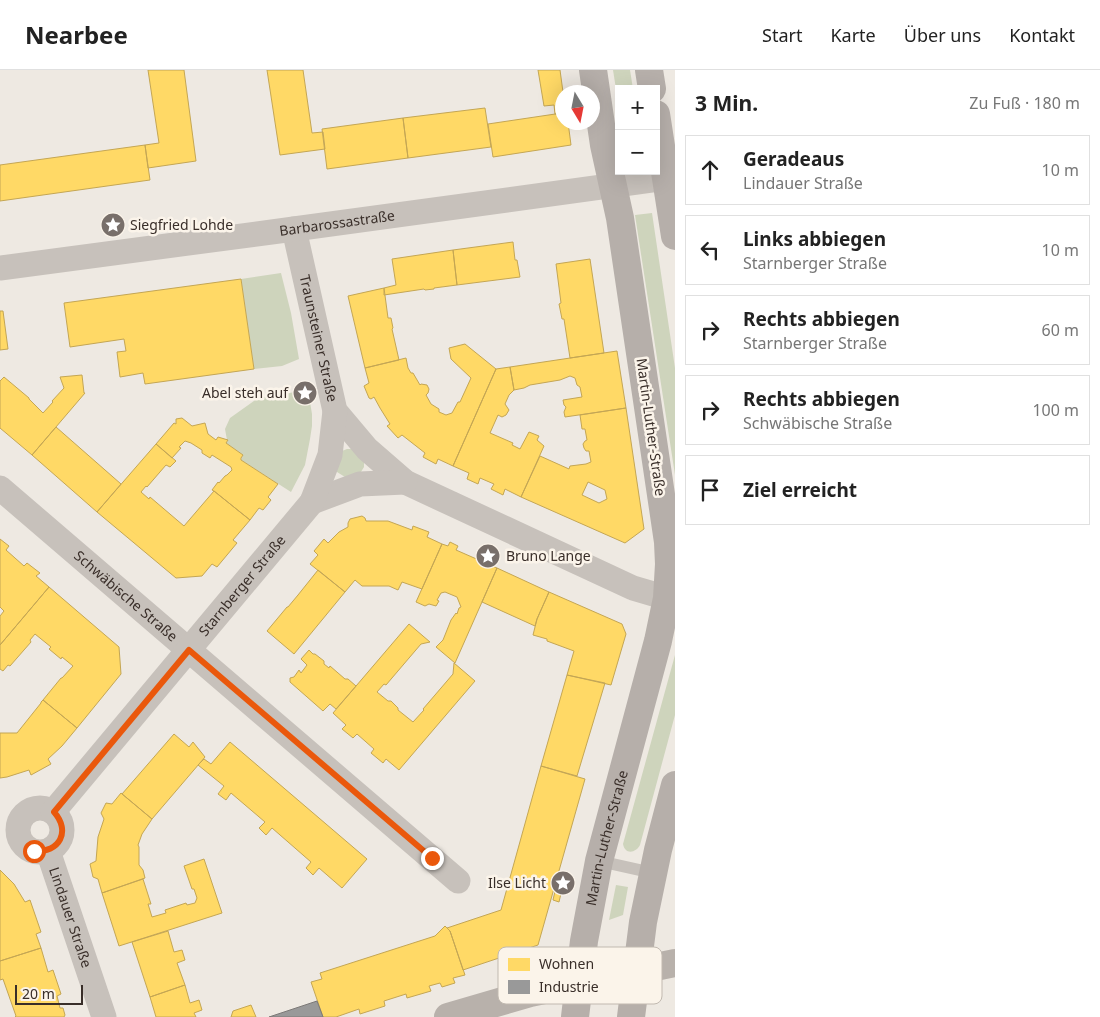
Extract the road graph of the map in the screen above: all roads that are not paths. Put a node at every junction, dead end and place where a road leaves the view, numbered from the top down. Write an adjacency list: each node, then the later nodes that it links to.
1 (593, 70): 6 (main road, Martin-Luther-Straße)
2 (650, 70): 3 (main road)
3 (652, 85)
4 (660, 130): 5 (main road)
5 (671, 177): 6 (street, Barbarossastraße); 8 (main road)
6 (613, 185): 7 (street, Barbarossastraße); 14 (main road, Martin-Luther-Straße)
7 (294, 229): 9 (street, Barbarossastraße); 10 (street, Traunsteiner Straße)
8 (675, 236)
9 (0, 268)
10 (335, 410): 11 (street, Traunsteiner Straße); 13 (street, Starnberger Straße)
11 (405, 482): 13 (street, Traunsteiner Straße); 14 (street, Traunsteiner Straße)
12 (0, 488): 15 (street, Schwäbische Straße)
13 (312, 502): 15 (street, Starnberger Straße)
14 (667, 598): 20 (main road, Martin-Luther-Straße)
15 (189, 650): 17 (street, Starnberger Straße); 22 (street, Schwäbische Straße)
16 (675, 785): 21 (main road)
17 (54, 812): 18 (street); 19 (street)
18 (9, 824): 19 (street, Lindauer Straße)
19 (48, 850): 30 (street, Lindauer Straße)
20 (599, 861): 21 (lane); 23 (main road, Martin-Luther-Straße)
21 (653, 873): 24 (main road)
22 (458, 881)
23 (583, 947)
24 (640, 947)
25 (675, 963): 26 (main road)
26 (662, 966)
27 (498, 1002): 31 (main road)
28 (576, 1004): 32 (main road, Martin-Luther-Straße)
29 (632, 1004): 33 (main road)
30 (104, 1017)
31 (448, 1017)
32 (575, 1017)
33 (631, 1017)

